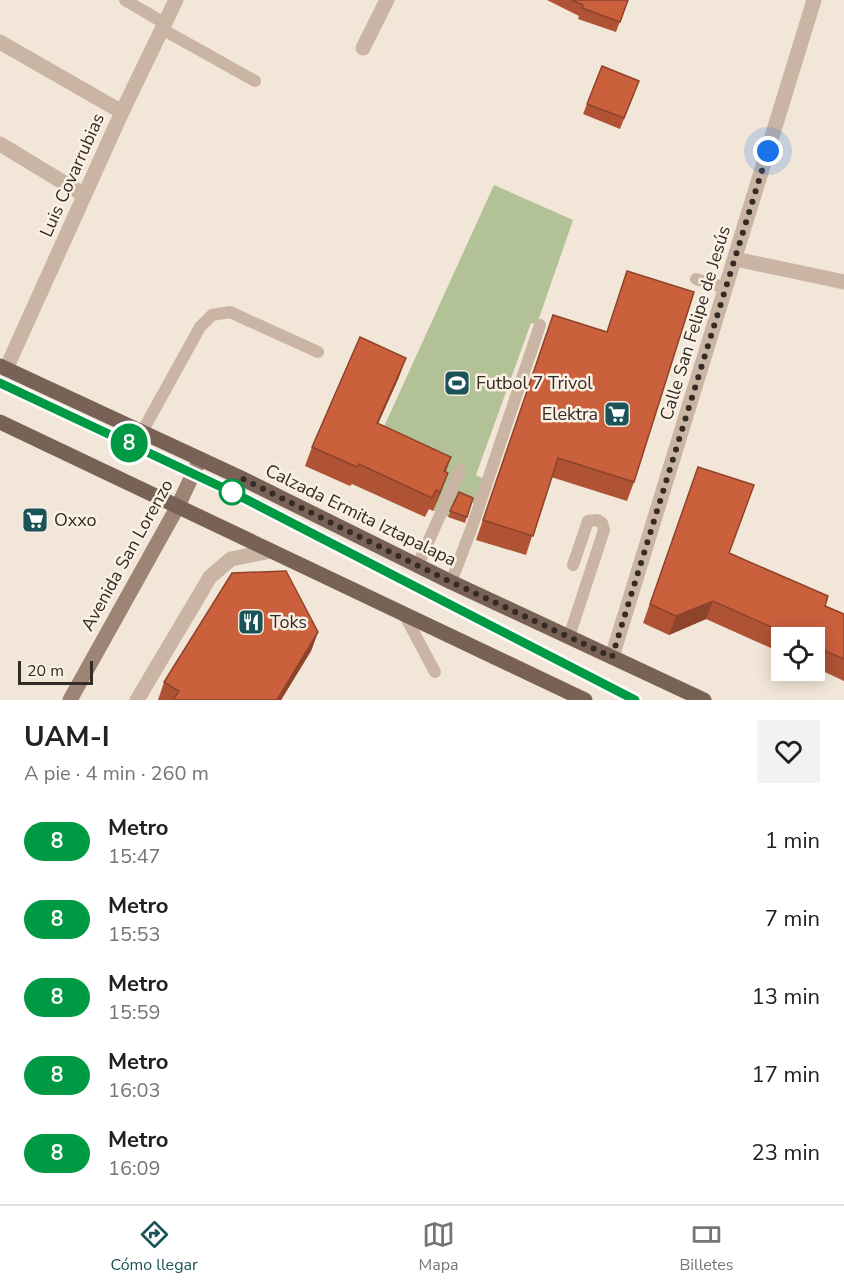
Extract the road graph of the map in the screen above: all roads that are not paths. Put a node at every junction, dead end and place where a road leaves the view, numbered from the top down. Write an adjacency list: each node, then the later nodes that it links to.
1 (126, 0): 5 (lane)
2 (176, 0): 5 (street, Luis Covarrubias)
3 (387, 0): 7 (street)
4 (814, 0): 12 (street, Calle San Felipe de Jesús)
5 (163, 26): 8 (lane); 9 (street, Luis Covarrubias)
6 (0, 42): 9 (street)
7 (363, 48)
8 (255, 81)
9 (122, 112): 11 (street, Luis Covarrubias)
10 (0, 144): 11 (street)
11 (84, 195): 18 (street, Luis Covarrubias)
12 (735, 259): 14 (street); 15 (street, Calle San Felipe de Jesús)
13 (696, 279): 15 (lane)
14 (844, 282)
15 (726, 288): 30 (street, Calle San Felipe de Jesús)
16 (540, 325): 27 (lane)
17 (318, 352): 20 (lane)
18 (3, 367): 20 (main road, Calzada Ermita Iztapalapa)
19 (0, 422): 23 (main road)
20 (142, 432): 21 (main road, Calzada Ermita Iztapalapa)
21 (200, 459): 23 (main road, Avenida San Lorenzo); 26 (main road, Calzada Ermita Iztapalapa)
22 (460, 470): 26 (lane)
23 (178, 506): 24 (main road); 32 (main road, Avenida San Lorenzo)
24 (271, 551): 28 (main road); 33 (street)
25 (573, 565): 29 (lane)
26 (418, 566): 27 (main road, Calzada Ermita Iztapalapa)
27 (451, 582): 29 (main road, Calzada Ermita Iztapalapa)
28 (404, 614): 31 (lane); 34 (main road)
29 (569, 637): 30 (main road, Calzada Ermita Iztapalapa)
30 (612, 657): 35 (main road, Calzada Ermita Iztapalapa)
31 (435, 672)
32 (70, 700)
33 (137, 700)
34 (585, 700)
35 (705, 700)

